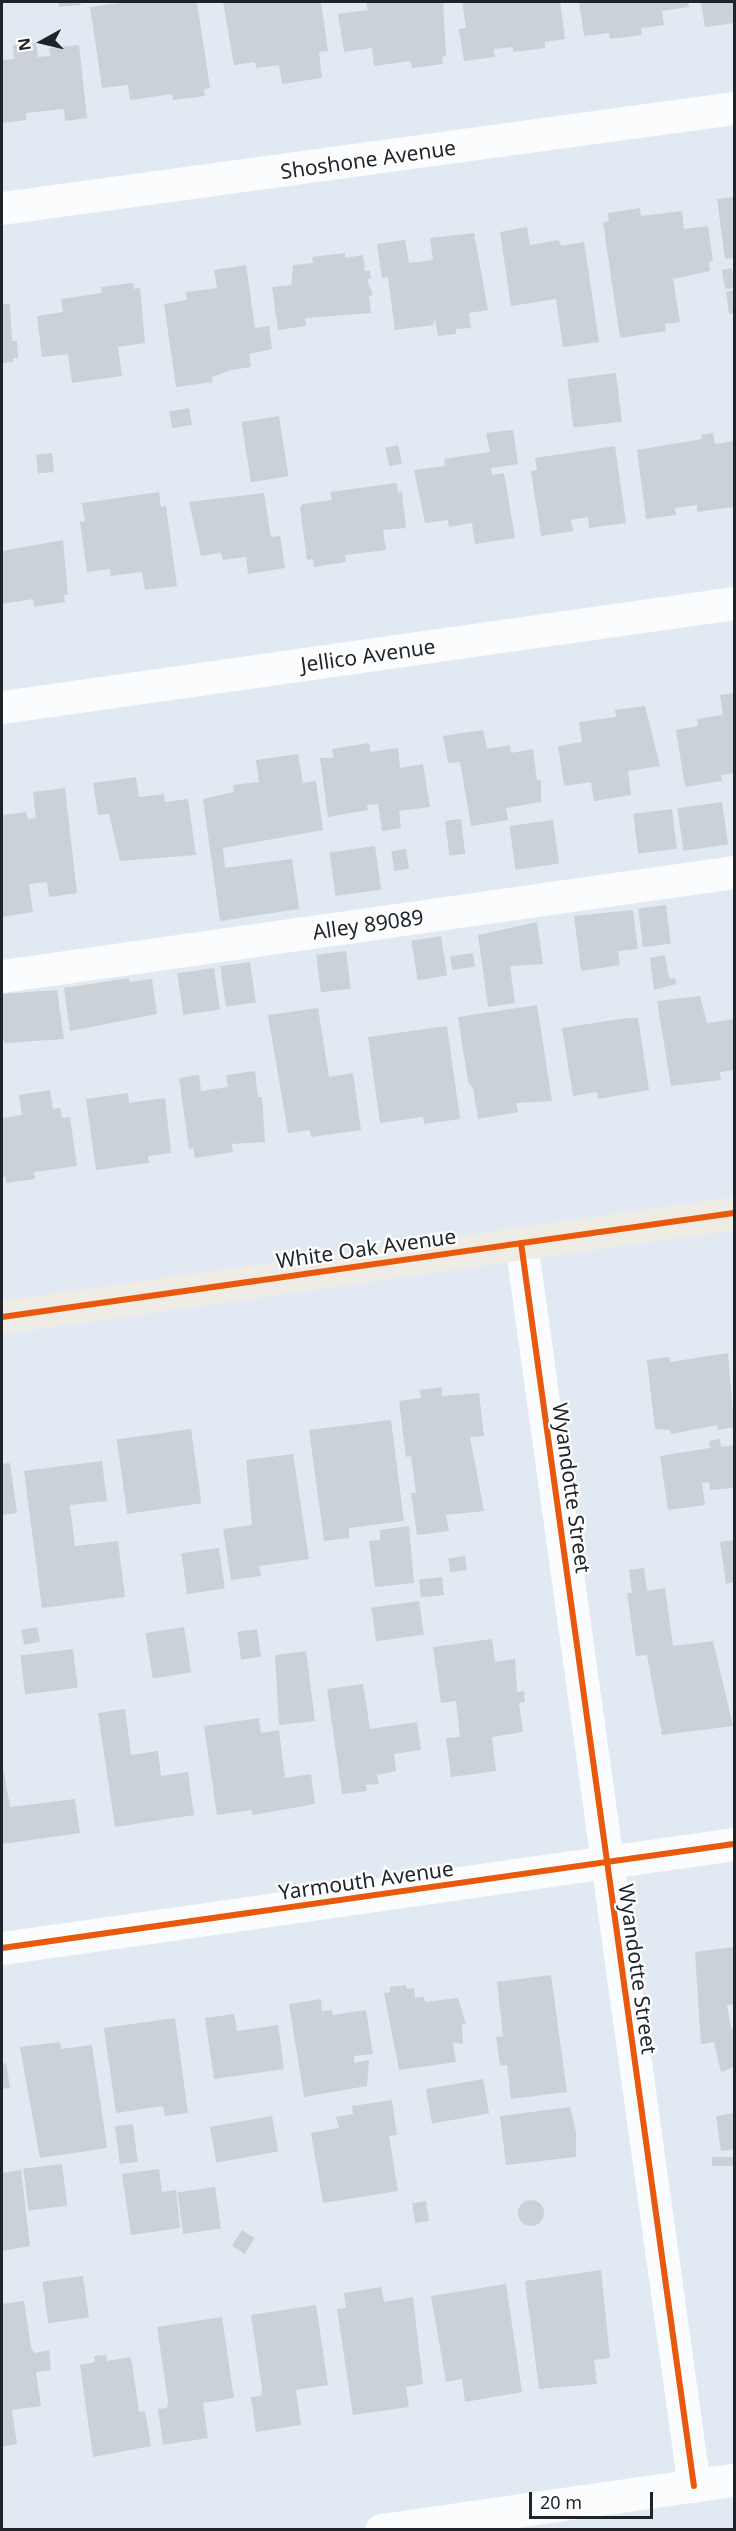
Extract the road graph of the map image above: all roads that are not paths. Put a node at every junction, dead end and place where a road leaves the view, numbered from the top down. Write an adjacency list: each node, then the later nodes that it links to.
1 (735, 108): 2 (street, Shoshone Avenue)
2 (2, 208)
3 (735, 603): 4 (street, Jellico Avenue)
4 (2, 707)
5 (735, 872): 6 (street, Alley 89089)
6 (2, 976)
7 (735, 1213): 8 (main road, White Oak Avenue)
8 (521, 1243): 9 (main road, White Oak Avenue); 11 (street, Wyandotte Street)
9 (2, 1317)
10 (735, 1844): 11 (street, Yarmouth Avenue)
11 (606, 1863): 12 (street, Yarmouth Avenue); 14 (street, Wyandotte Street)
12 (2, 1948)
13 (735, 2480): 14 (street)
14 (694, 2486): 15 (street)
15 (381, 2529)

